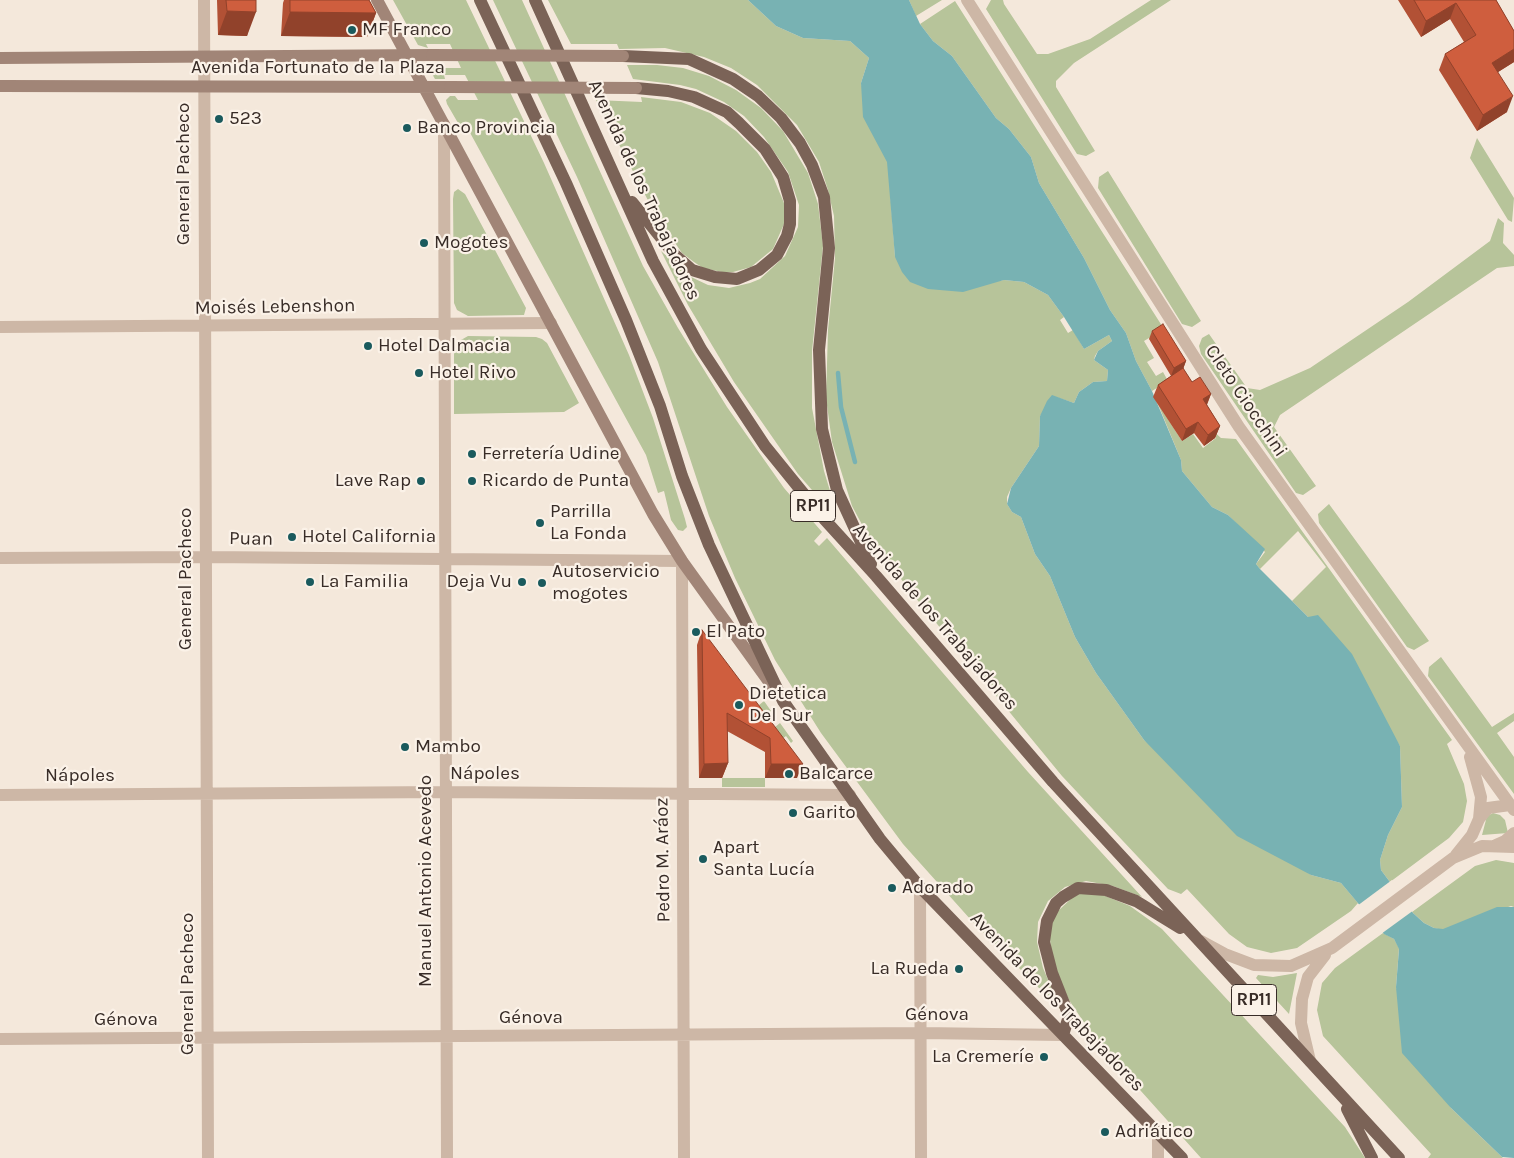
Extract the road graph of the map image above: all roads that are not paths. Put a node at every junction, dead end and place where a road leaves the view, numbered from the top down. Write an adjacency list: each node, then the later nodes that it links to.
1 (204, 0): 7 (street, General Pacheco)
2 (377, 0): 6 (main road, Avenida de los Trabajadores)
3 (480, 0): 23 (main road, Avenida de los Trabajadores)
4 (536, 0): 13 (main road, Avenida de los Trabajadores / RP11)
5 (967, 0): 24 (street, Cleto Ciocchini)
6 (406, 55): 7 (main road, Avenida Fortunato de la Plaza); 11 (main road, Avenida de los Trabajadores); 22 (main road, Avenida Fortunato de la Plaza, bridge)
7 (203, 56): 8 (main road, Avenida Fortunato de la Plaza); 10 (street, General Pacheco)
8 (0, 58)
9 (0, 86): 10 (main road, Avenida Fortunato de la Plaza)
10 (203, 86): 11 (main road, Avenida Fortunato de la Plaza); 17 (street, General Pacheco)
11 (423, 86): 12 (main road, Avenida de los Trabajadores); 13 (main road, Avenida Fortunato de la Plaza, bridge)
12 (444, 124): 14 (main road, Avenida de los Trabajadores); 15 (street, Manuel Antonio Acevedo)
13 (623, 190): 22 (main road, Avenida de los Trabajadores / RP11)
14 (551, 323): 15 (street, Moisés Lebenshon); 21 (main road, Avenida de los Trabajadores)
15 (444, 324): 17 (street, Moisés Lebenshon); 20 (street, Manuel Antonio Acevedo)
16 (0, 327): 17 (street, Moisés Lebenshon)
17 (204, 327): 18 (street, General Pacheco)
18 (205, 557): 19 (street, Puan); 20 (street, Puan); 28 (street, General Pacheco)
19 (0, 558)
20 (444, 560): 21 (street, Puan); 25 (street, Manuel Antonio Acevedo)
21 (682, 561): 23 (main road, Avenida de los Trabajadores); 26 (street, Pedro M. Aráoz)
22 (876, 576): 37 (main road, Avenida de los Trabajadores / RP11)
23 (783, 701): 29 (main road, Avenida de los Trabajadores)
24 (1465, 743): 30 (street, Cleto Ciocchini); 31 (street)
25 (444, 792): 26 (street, Nápoles); 28 (street, Nápoles); 42 (street, Manuel Antonio Acevedo)
26 (681, 794): 29 (street, Nápoles); 41 (street, Pedro M. Aráoz)
27 (0, 795): 28 (street, Nápoles)
28 (206, 795): 43 (street, General Pacheco)
29 (850, 795): 36 (main road, Avenida de los Trabajadores)
30 (1512, 808): 31 (street)
31 (1479, 819): 35 (street)
32 (1514, 833): 33 (street)
33 (1496, 845): 34 (street); 35 (street)
34 (1514, 847)
35 (1453, 858): 38 (street)
36 (920, 887): 39 (street); 40 (main road, Avenida de los Trabajadores)
37 (1197, 939): 38 (street); 40 (main road); 45 (main road, Avenida de los Trabajadores / RP11)
38 (1332, 948): 45 (street)
39 (922, 1033): 40 (street, Génova); 41 (street, Génova); 51 (street)
40 (1063, 1035): 47 (main road, Avenida de los Trabajadores)
41 (684, 1036): 42 (street, Génova); 50 (street, Pedro M. Aráoz)
42 (446, 1037): 43 (street, Génova); 49 (street, Manuel Antonio Acevedo)
43 (208, 1039): 44 (street, Génova); 48 (street, General Pacheco)
44 (0, 1040)
45 (1310, 1061): 46 (main road, Avenida de los Trabajadores / RP11)
46 (1339, 1092): 54 (main road); 55 (main road, Avenida de los Trabajadores / RP11)
47 (1158, 1134): 52 (street); 53 (main road, Avenida de los Trabajadores)
48 (208, 1158)
49 (447, 1158)
50 (684, 1158)
51 (921, 1158)
52 (1158, 1158)
53 (1182, 1158)
54 (1372, 1158)
55 (1400, 1158)

